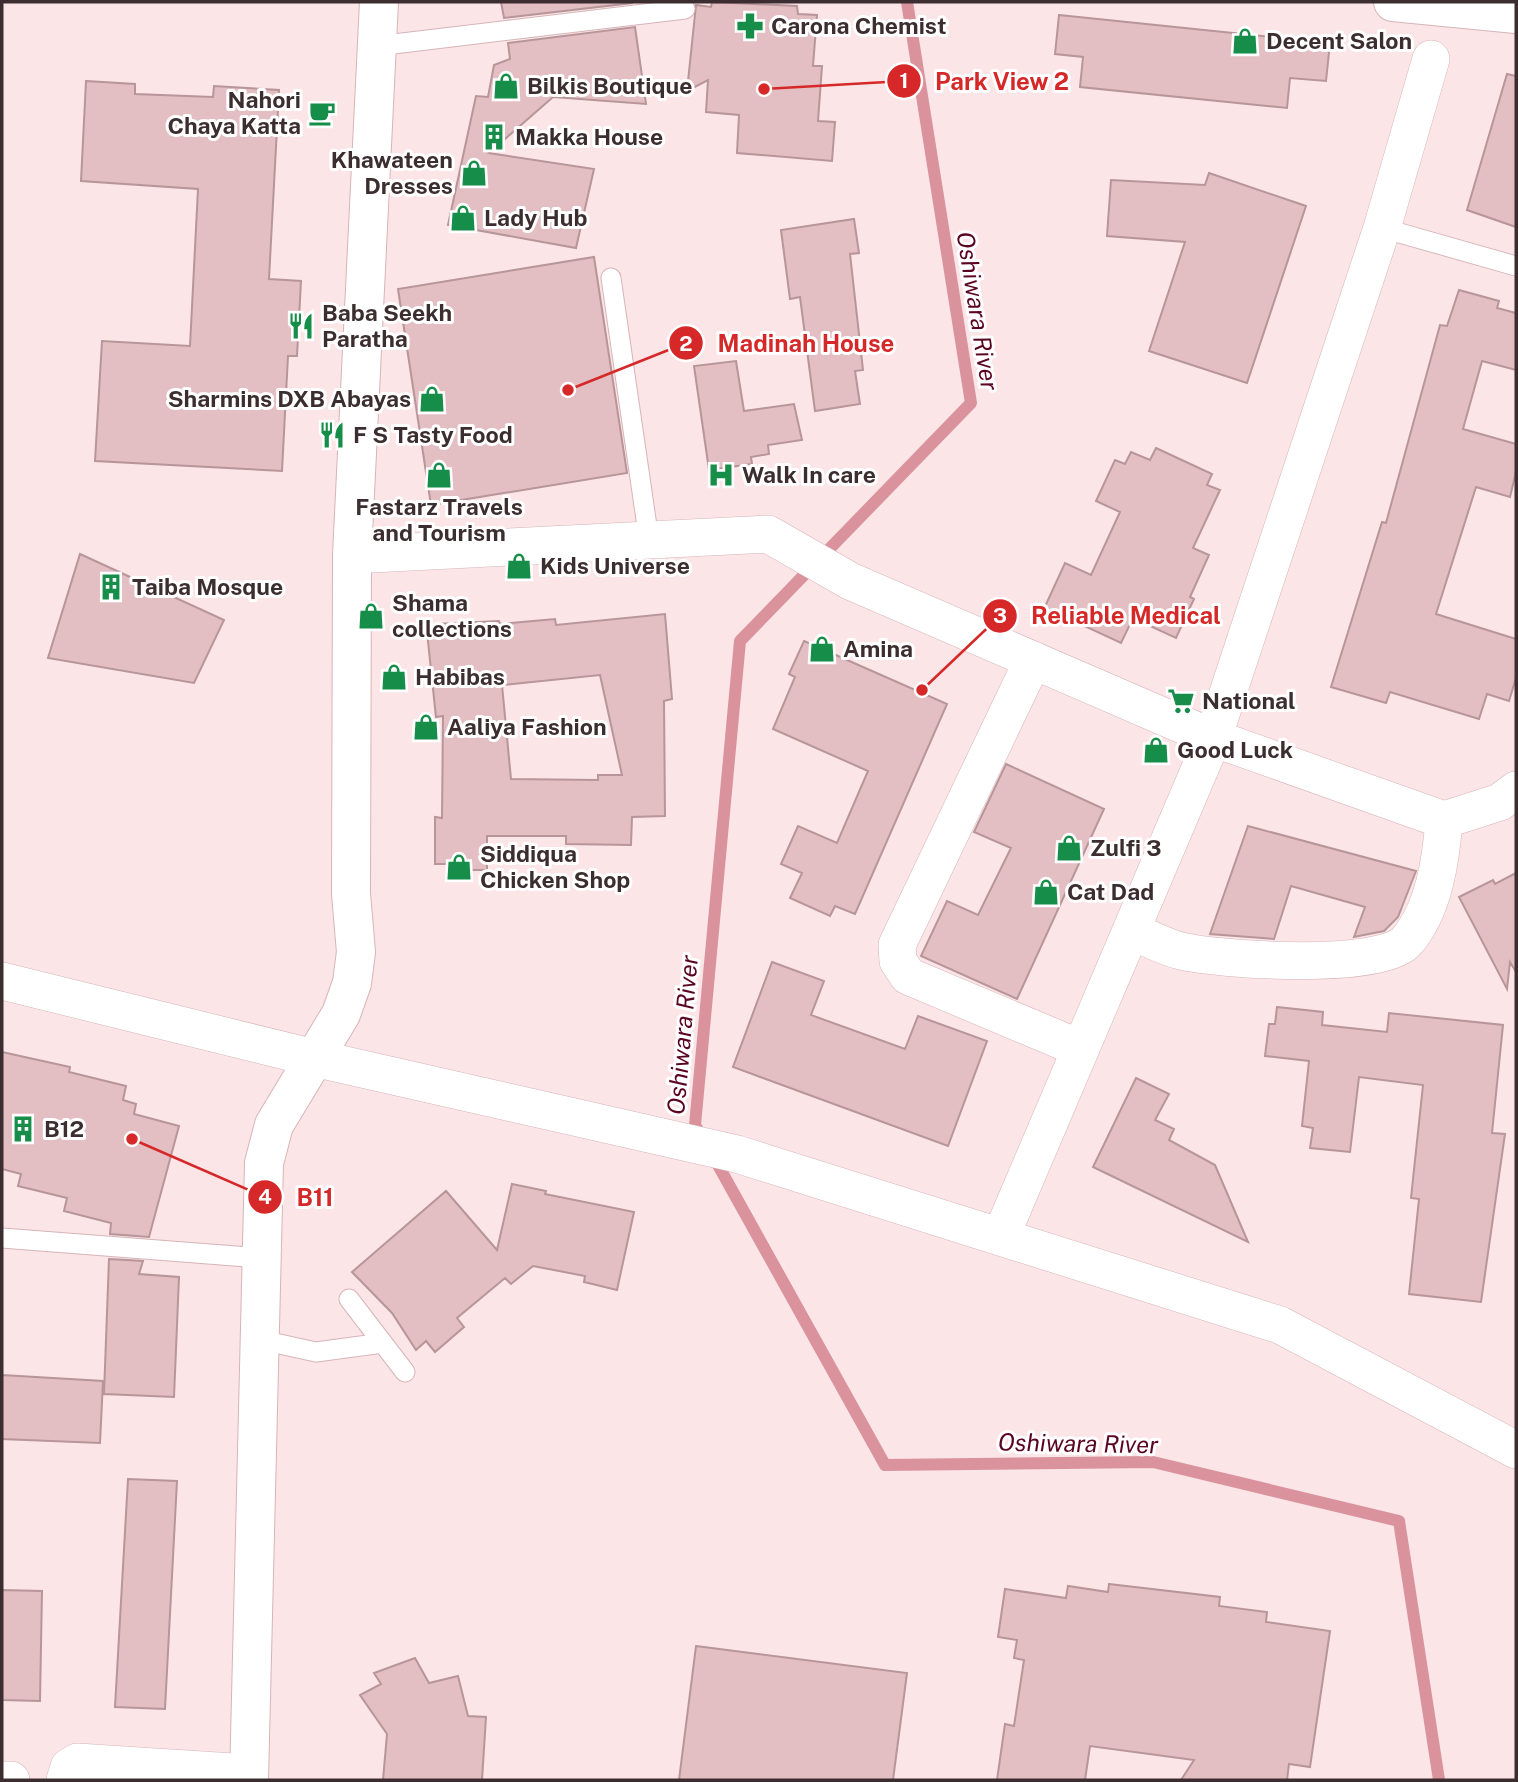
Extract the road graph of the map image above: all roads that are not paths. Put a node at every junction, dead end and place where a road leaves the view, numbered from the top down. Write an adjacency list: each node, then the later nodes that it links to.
1 (379, 2): 6 (street)
2 (1392, 2): 3 (street)
3 (1439, 4): 5 (street)
4 (685, 9): 6 (lane)
5 (1516, 14)
6 (377, 47): 12 (street)
7 (1431, 59): 8 (street)
8 (1382, 228): 9 (lane); 14 (street)
9 (1516, 266)
10 (611, 278): 11 (lane)
11 (649, 540): 12 (street); 13 (street)
12 (352, 555): 20 (street)
13 (1033, 660): 14 (street); 19 (street)
14 (1213, 738): 16 (street); 17 (street)
15 (1516, 790): 16 (street)
16 (1444, 820): 17 (street)
17 (1131, 931): 19 (street)
18 (2, 981): 20 (street)
19 (1079, 1048): 21 (street)
20 (314, 1058): 21 (street); 23 (street)
21 (1001, 1236): 28 (street)
22 (2, 1238): 23 (lane)
23 (261, 1258): 25 (street)
24 (349, 1298): 26 (lane)
25 (261, 1340): 26 (lane); 29 (street)
26 (383, 1343): 27 (lane)
27 (405, 1372)
28 (1516, 1450)
29 (249, 1777): 32 (street)
30 (2, 1780): 31 (street)
31 (11, 1780)
32 (65, 1780)

